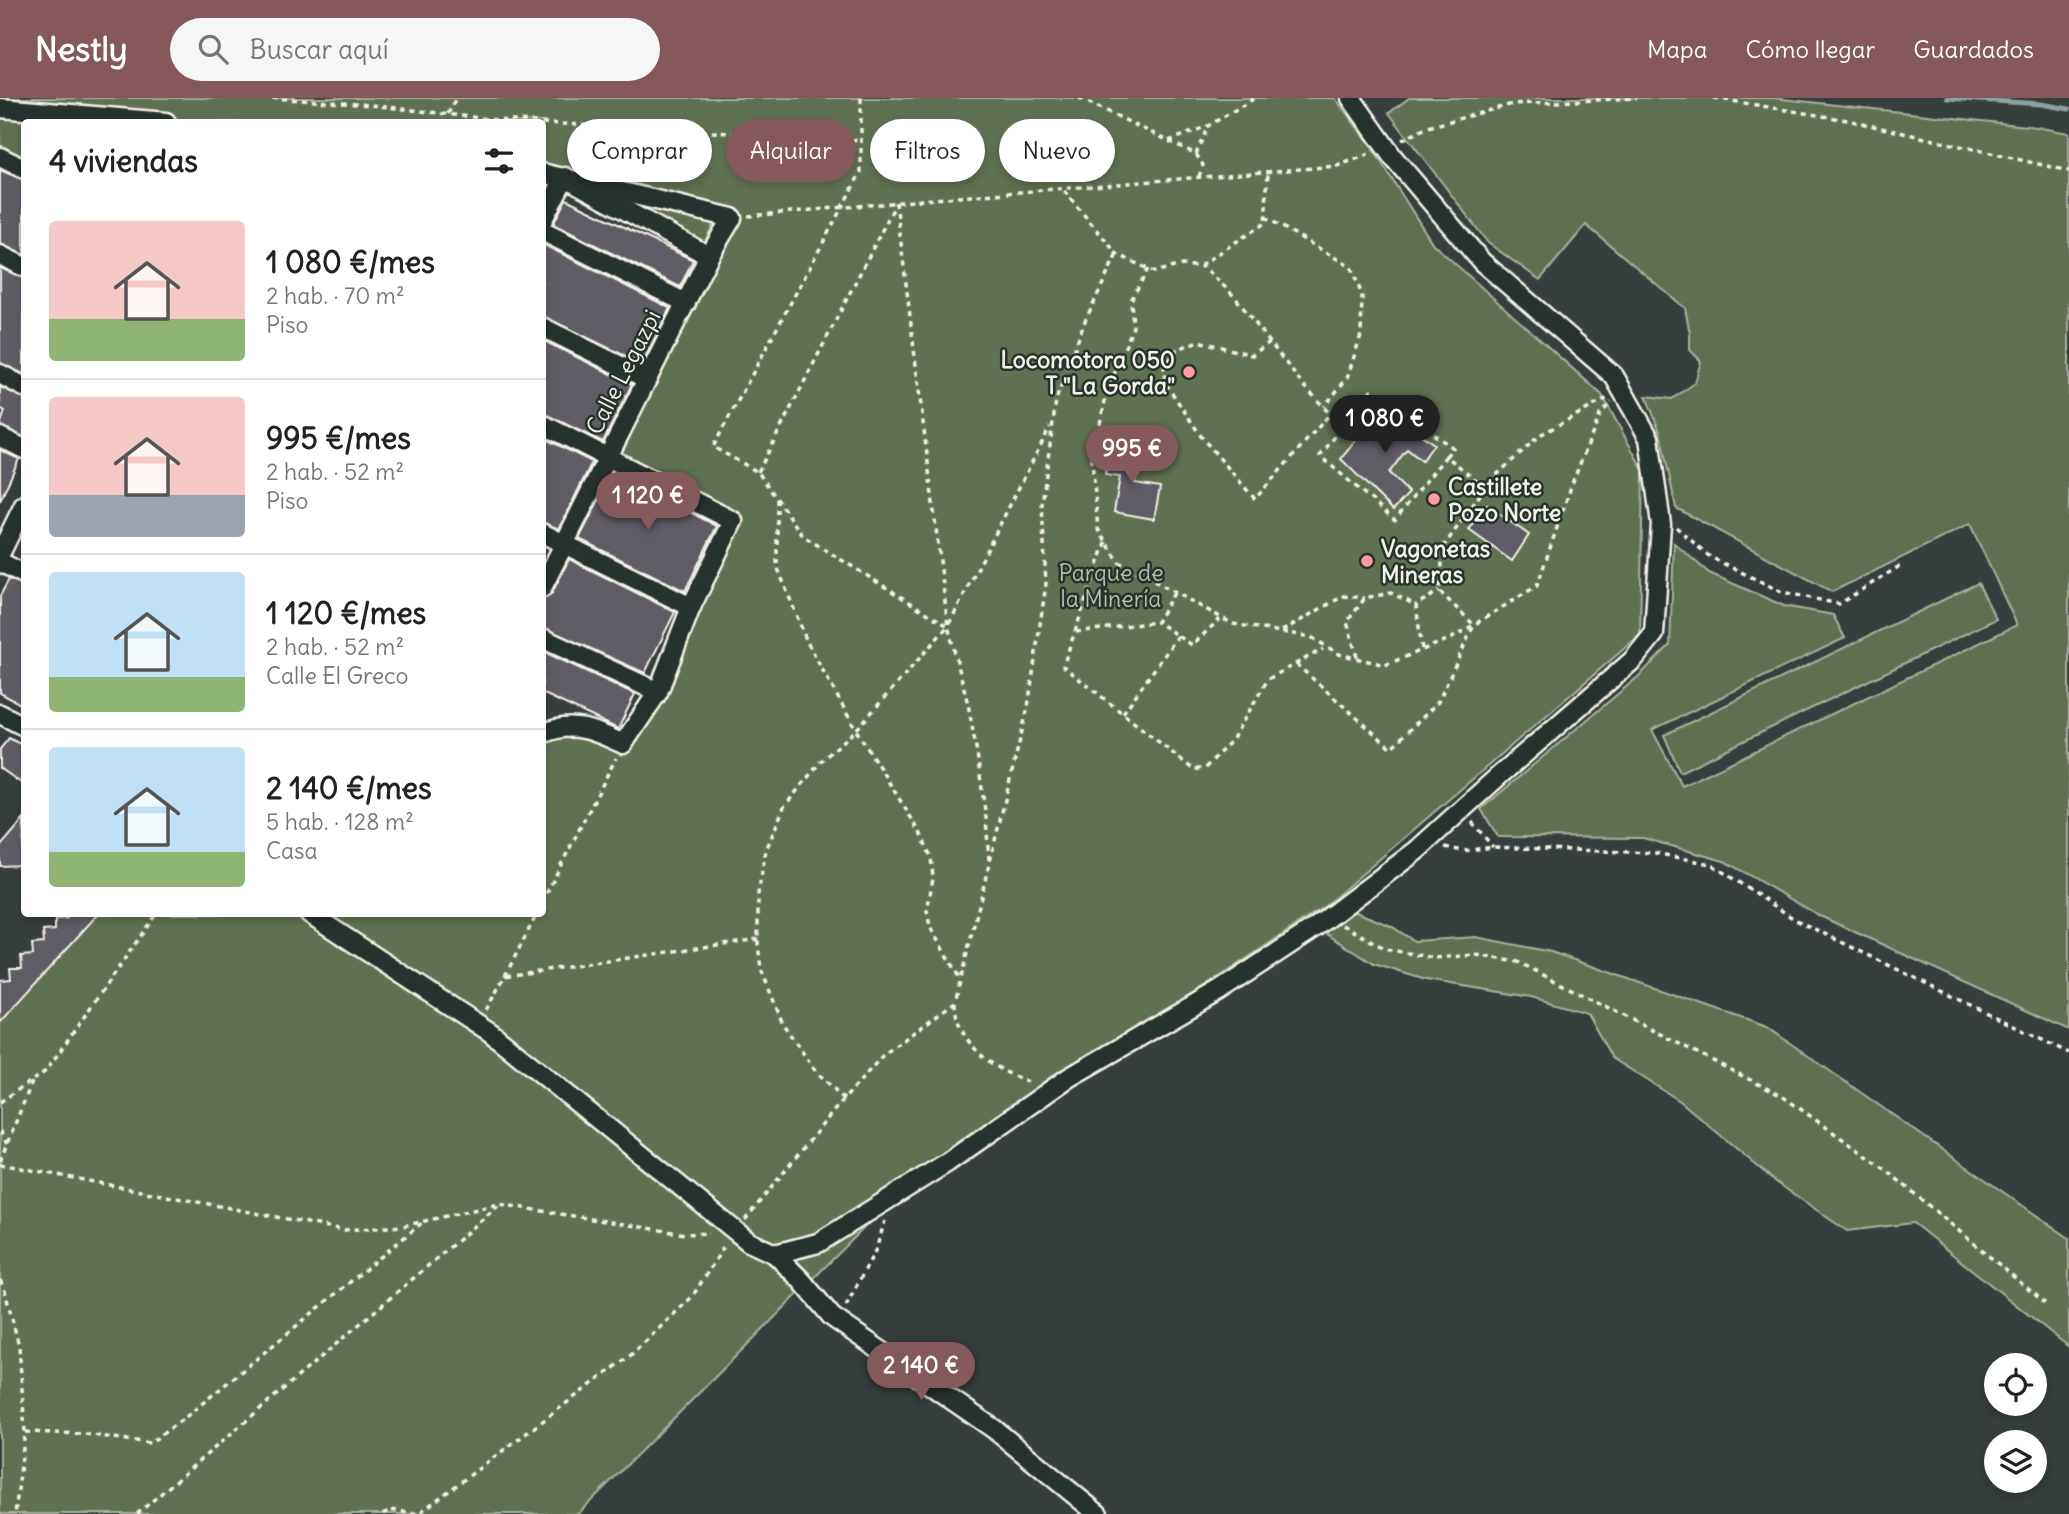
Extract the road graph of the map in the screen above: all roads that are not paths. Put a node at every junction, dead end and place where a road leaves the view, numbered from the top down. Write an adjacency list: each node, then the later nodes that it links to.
1 (1352, 98): 34 (street)
2 (0, 108): 3 (street)
3 (130, 119)
4 (0, 157): 5 (street)
5 (21, 168)
6 (546, 174): 7 (street)
7 (565, 177): 8 (street); 11 (street); 11 (street, Calle Legazpi)
8 (546, 213)
9 (546, 233): 13 (street)
10 (0, 255): 12 (street)
11 (709, 256): 13 (street, Calle Legazpi)
12 (21, 266)
13 (685, 303): 16 (street, Calle Legazpi)
14 (546, 329): 16 (street)
15 (0, 374): 17 (street)
16 (647, 379): 21 (street, Calle Legazpi)
17 (21, 385)
18 (546, 426): 21 (street)
19 (0, 437): 20 (street)
20 (21, 448)
21 (608, 456): 24 (street, Calle Legazpi); 29 (street)
22 (21, 511): 25 (street)
23 (546, 535): 24 (street)
24 (565, 544): 28 (street, Calle Legazpi); 29 (street)
25 (0, 554)
26 (0, 562): 27 (street)
27 (21, 572)
28 (546, 580)
29 (691, 607): 31 (street)
30 (546, 640): 31 (street)
31 (658, 692): 32 (street)
32 (546, 732)
33 (315, 917): 34 (street)
34 (775, 1254): 35 (street)
35 (1098, 1514)

